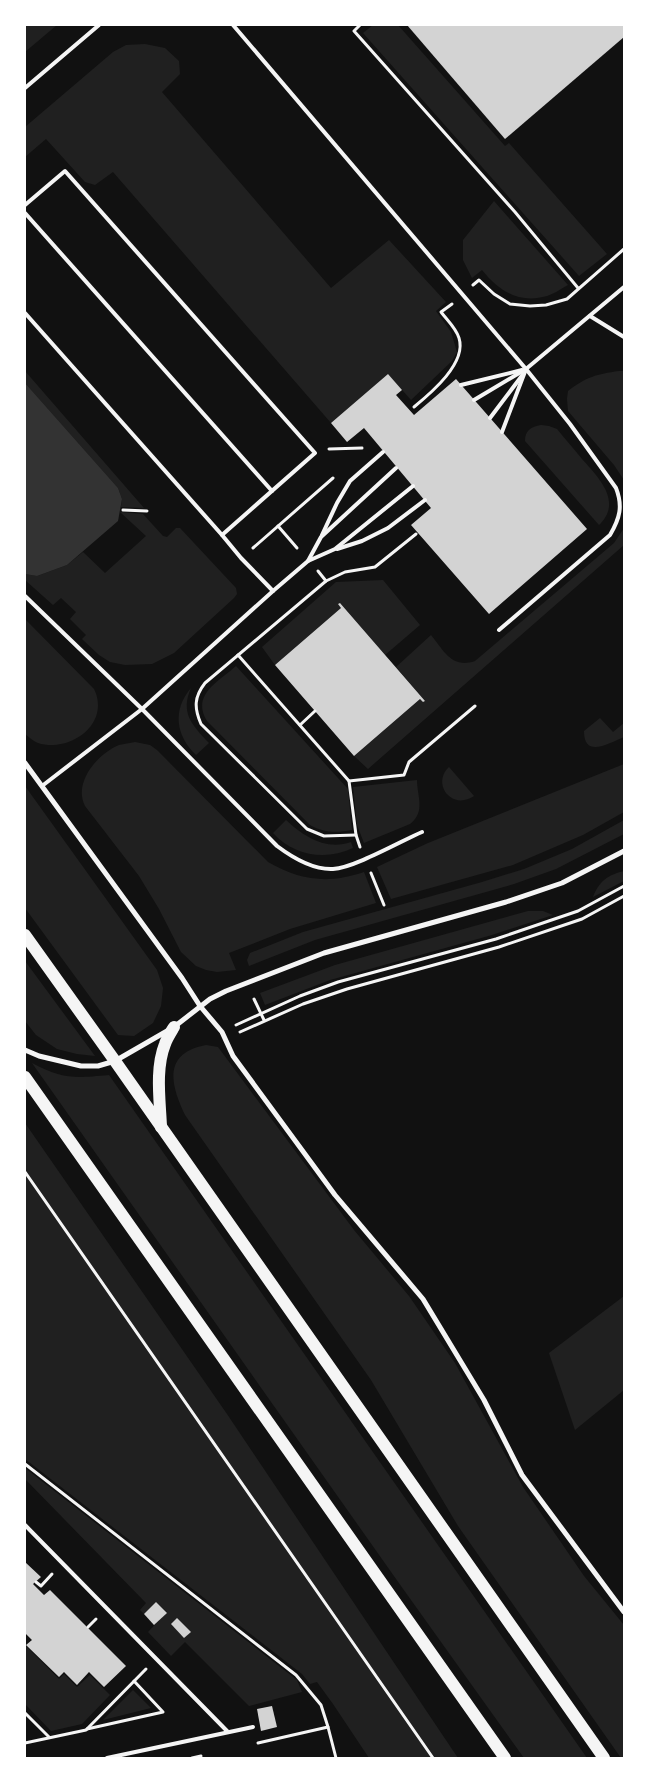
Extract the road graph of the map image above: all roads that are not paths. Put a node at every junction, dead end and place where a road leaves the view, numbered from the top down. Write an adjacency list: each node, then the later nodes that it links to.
1 (99, 25): 3 (lane)
2 (233, 25): 10 (lane)
3 (25, 88)
4 (25, 205): 18 (lane)
5 (25, 213): 18 (lane)
6 (624, 287): 8 (lane)
7 (25, 313): 20 (lane)
8 (590, 316): 9 (lane); 10 (lane)
9 (624, 337)
10 (526, 369): 11 (lane); 12 (lane); 13 (lane); 14 (lane); 26 (lane)
11 (461, 385)
12 (474, 400)
13 (490, 418)
14 (502, 432)
15 (383, 452): 21 (lane)
16 (396, 468): 21 (lane)
17 (413, 486): 22 (lane)
18 (272, 491): 20 (lane)
19 (425, 500): 22 (lane)
20 (222, 535): 24 (lane)
21 (321, 537): 23 (lane)
22 (335, 549): 23 (lane)
23 (308, 561): 24 (lane)
24 (273, 591): 27 (lane)
25 (25, 596): 27 (lane)
26 (499, 630)
27 (142, 709): 29 (lane); 30 (lane)
28 (25, 762): 29 (street)
29 (42, 786): 33 (street)
30 (422, 832)
31 (624, 851): 33 (street)
32 (25, 935): 36 (main road)
33 (200, 1006): 34 (street); 40 (street)
34 (174, 1027): 36 (street); 38 (main road)
35 (25, 1050): 36 (street)
36 (115, 1061): 38 (main road)
37 (25, 1077): 44 (main road)
38 (161, 1127): 45 (main road)
39 (25, 1526): 42 (lane)
40 (624, 1612)
41 (252, 1727): 42 (lane)
42 (228, 1732): 43 (lane)
43 (107, 1758)
44 (505, 1758)
45 (604, 1758)

